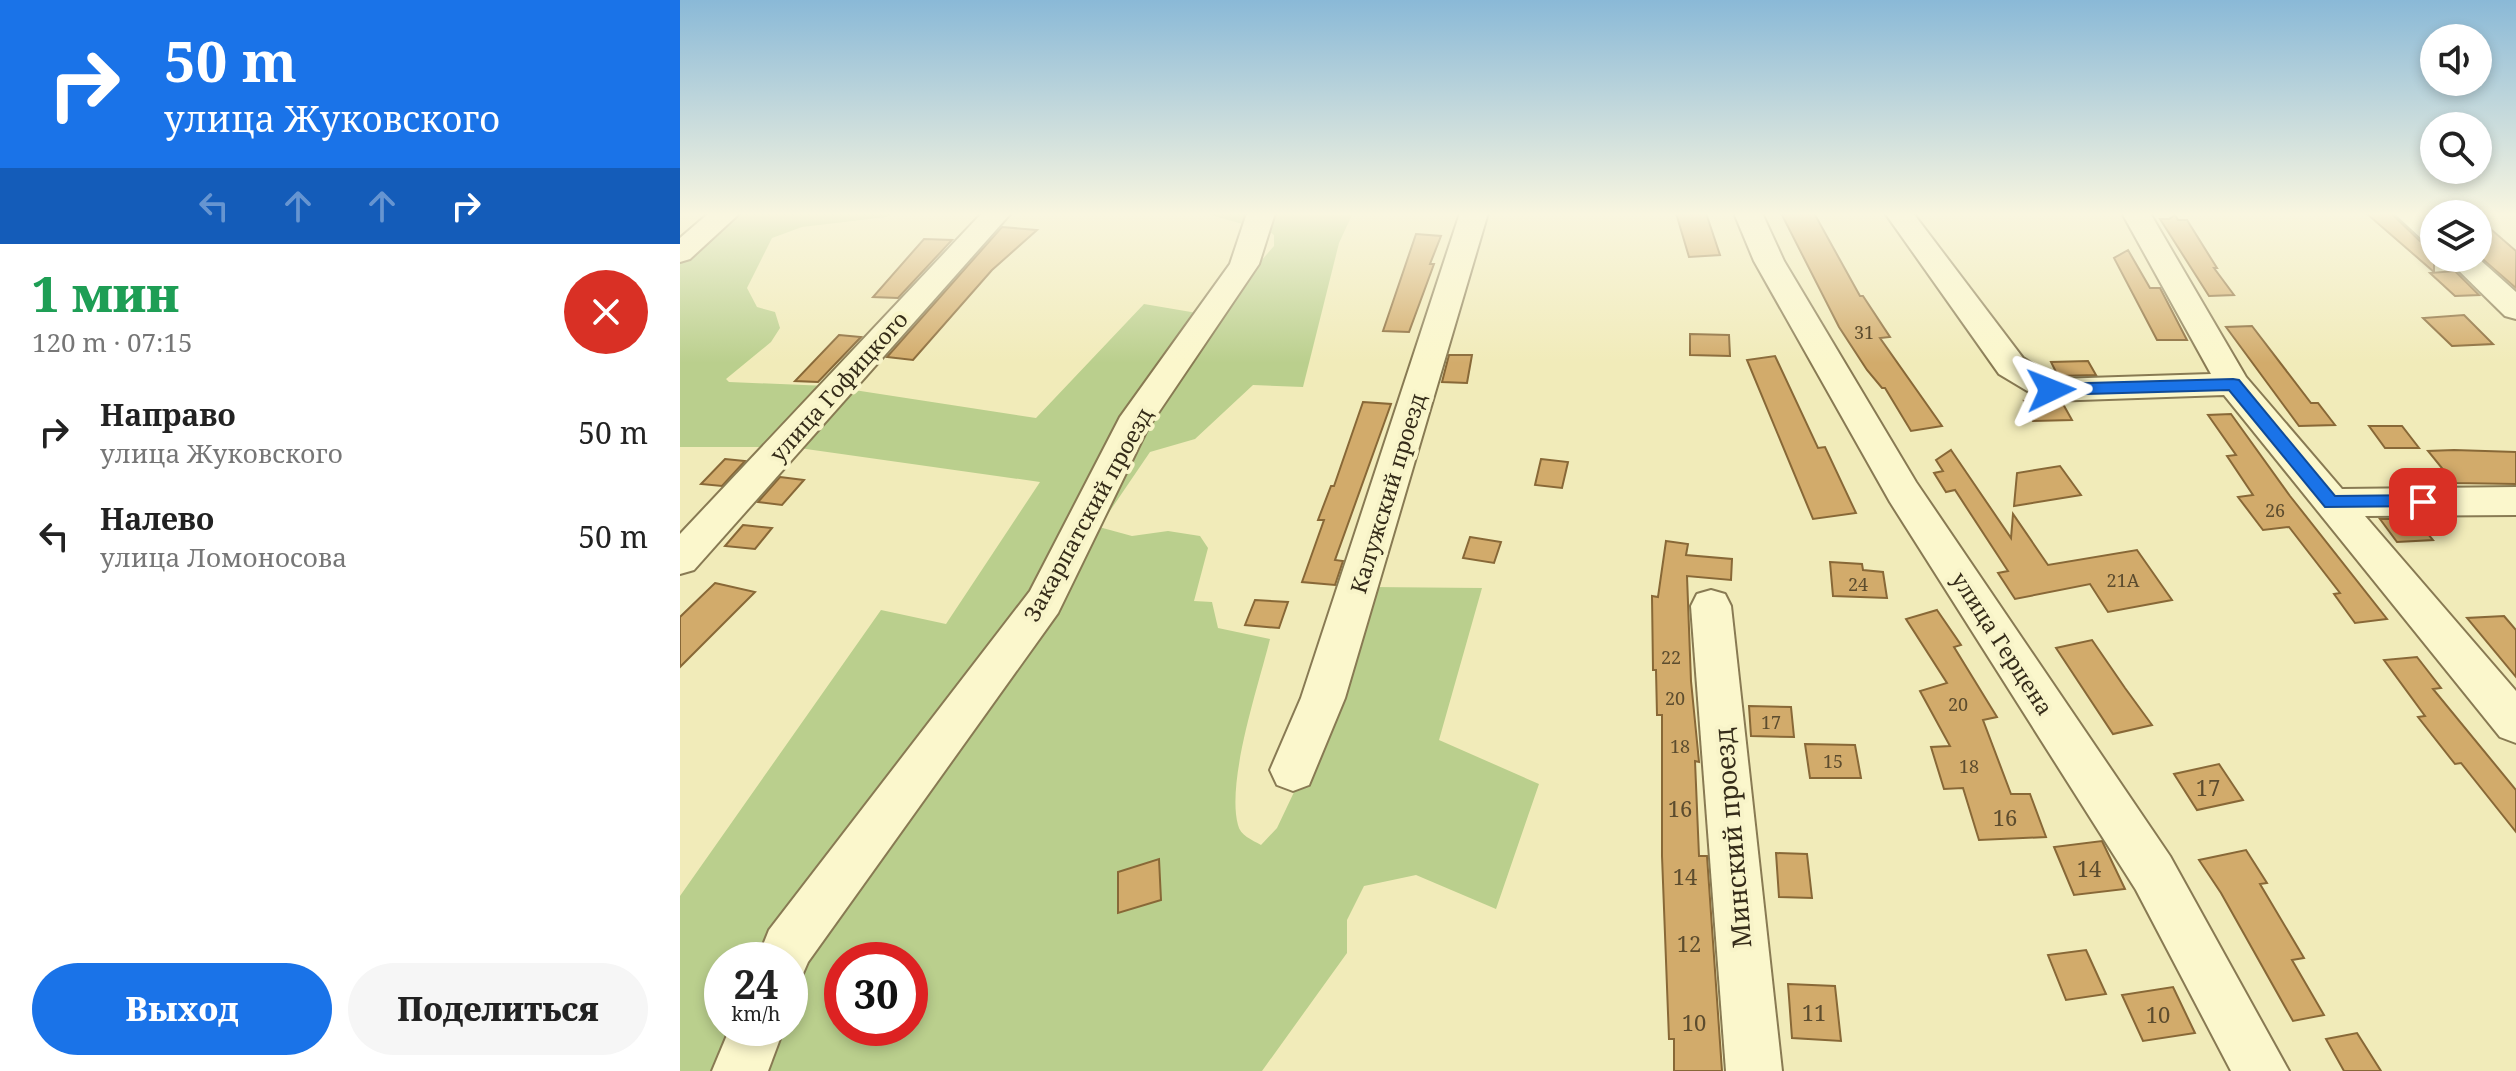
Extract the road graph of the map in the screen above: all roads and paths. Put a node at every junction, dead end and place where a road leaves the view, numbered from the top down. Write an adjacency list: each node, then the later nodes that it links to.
1 (951, 263): 12 (street, улица Гофицкого)
2 (1244, 263): 16 (street, Закарпатский проезд)
3 (1458, 263): 15 (street, Калужский проезд)
4 (1770, 263): 20 (street, улица Герцена)
5 (1934, 263): 9 (street)
6 (2164, 263): 9 (street)
7 (2476, 272): 8 (street)
8 (2516, 309)
9 (2233, 384): 11 (street)
10 (2516, 501): 11 (street)
11 (2331, 503): 14 (street)
12 (680, 559)
13 (1711, 606): 19 (street, Минский проезд)
14 (2516, 723)
15 (1293, 770)
16 (791, 942)
17 (750, 1046): 18 (street)
18 (740, 1071)
19 (1754, 1071)
20 (2261, 1071)

